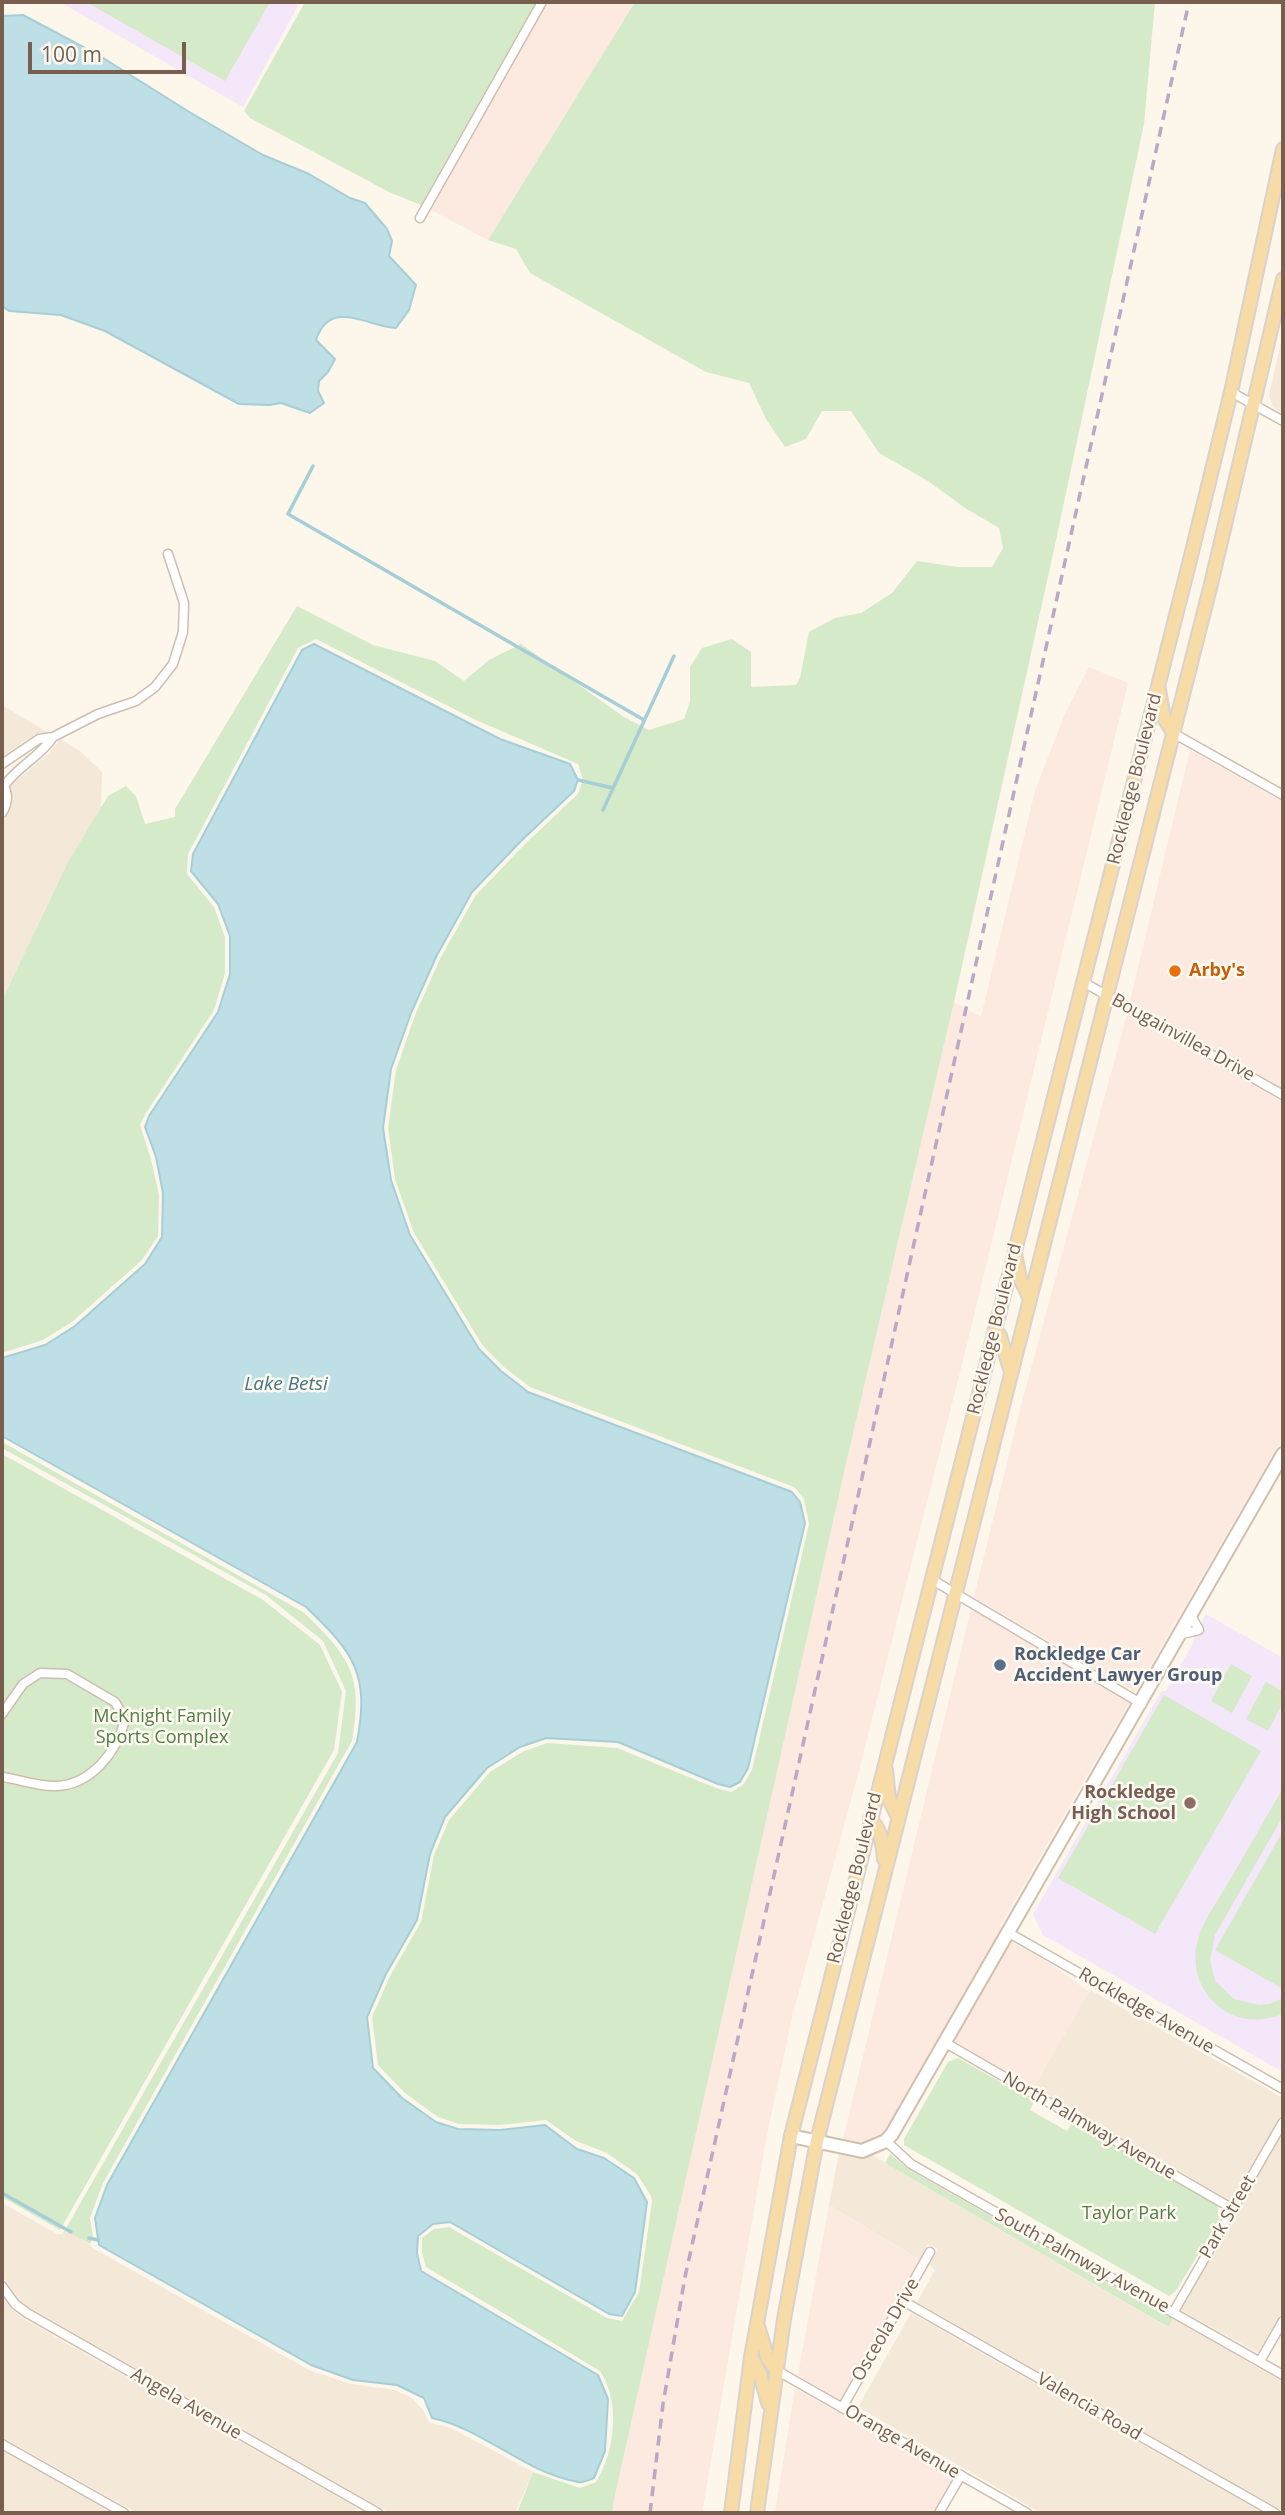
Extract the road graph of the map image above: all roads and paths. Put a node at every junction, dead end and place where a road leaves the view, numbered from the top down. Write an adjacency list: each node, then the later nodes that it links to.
1 (542, 2): 3 (street)
2 (1283, 149): 5 (main road, Rockledge Boulevard)
3 (420, 218)
4 (1283, 279): 6 (main road, Rockledge Boulevard)
5 (1231, 392): 6 (street); 9 (main road, Rockledge Boulevard)
6 (1255, 405): 7 (street); 10 (main road, Rockledge Boulevard)
7 (1283, 421)
8 (168, 554): 11 (street)
9 (1158, 686): 10 (main road); 16 (main road, Rockledge Boulevard)
10 (1173, 733): 14 (street); 17 (main road, Rockledge Boulevard)
11 (53, 737): 12 (street); 13 (street)
12 (2, 764)
13 (3, 784): 15 (street)
14 (1283, 796)
15 (2, 813)
16 (1083, 982): 17 (street, Bougainvillea Drive); 19 (main road, Rockledge Boulevard)
17 (1107, 995): 18 (street, Bougainvillea Drive); 20 (main road, Rockledge Boulevard)
18 (1283, 1095)
19 (1015, 1250): 20 (main road); 21 (main road, Rockledge Boulevard)
20 (1030, 1300): 22 (main road, Rockledge Boulevard)
21 (995, 1329): 22 (main road); 24 (main road, Rockledge Boulevard)
22 (1011, 1373): 25 (main road, Rockledge Boulevard)
23 (1283, 1454): 26 (street)
24 (931, 1579): 25 (street); 28 (main road, Rockledge Boulevard)
25 (955, 1593): 26 (street); 30 (main road, Rockledge Boulevard)
26 (1142, 1703): 33 (street)
27 (2, 1714): 29 (street)
28 (885, 1760): 30 (main road); 31 (main road, Rockledge Boulevard)
29 (2, 1777)
30 (898, 1817): 32 (main road, Rockledge Boulevard)
31 (870, 1819): 32 (main road); 37 (main road, Rockledge Boulevard)
32 (886, 1866): 39 (main road, Rockledge Boulevard)
33 (1009, 1933): 34 (street); 35 (street, Rockledge Avenue)
34 (944, 2042): 38 (street); 40 (street, North Palmway Avenue)
35 (1283, 2089)
36 (1283, 2122): 40 (street, Park Street)
37 (791, 2136): 39 (street); 46 (main road, Rockledge Boulevard)
38 (889, 2138): 39 (street); 44 (street, South Palmway Avenue)
39 (817, 2141): 49 (main road, Rockledge Boulevard)
40 (1233, 2209): 44 (street, Park Street)
41 (930, 2252): 43 (street, Osceola Drive)
42 (2, 2286): 55 (street, Angela Avenue)
43 (903, 2301): 51 (street, Osceola Drive); 62 (street, Valencia Road)
44 (1173, 2313): 48 (street, South Palmway Avenue)
45 (1283, 2321): 48 (street)
46 (757, 2323): 47 (main road, Rockledge Boulevard); 49 (main road)
47 (751, 2357): 52 (main road); 58 (main road, Rockledge Boulevard)
48 (1260, 2361): 50 (street, South Palmway Avenue)
49 (776, 2370): 51 (street, Orange Avenue); 52 (main road, Rockledge Boulevard)
50 (1283, 2375)
51 (842, 2408): 54 (street, Orange Avenue)
52 (770, 2414): 59 (main road, Rockledge Boulevard)
53 (2, 2444): 56 (street)
54 (961, 2475): 60 (street); 61 (street, Orange Avenue)
55 (362, 2509): 57 (street, Angela Avenue)
56 (124, 2513)
57 (378, 2513)
58 (731, 2513)
59 (757, 2513)
60 (939, 2513)
61 (1027, 2513)
62 (1275, 2513)

